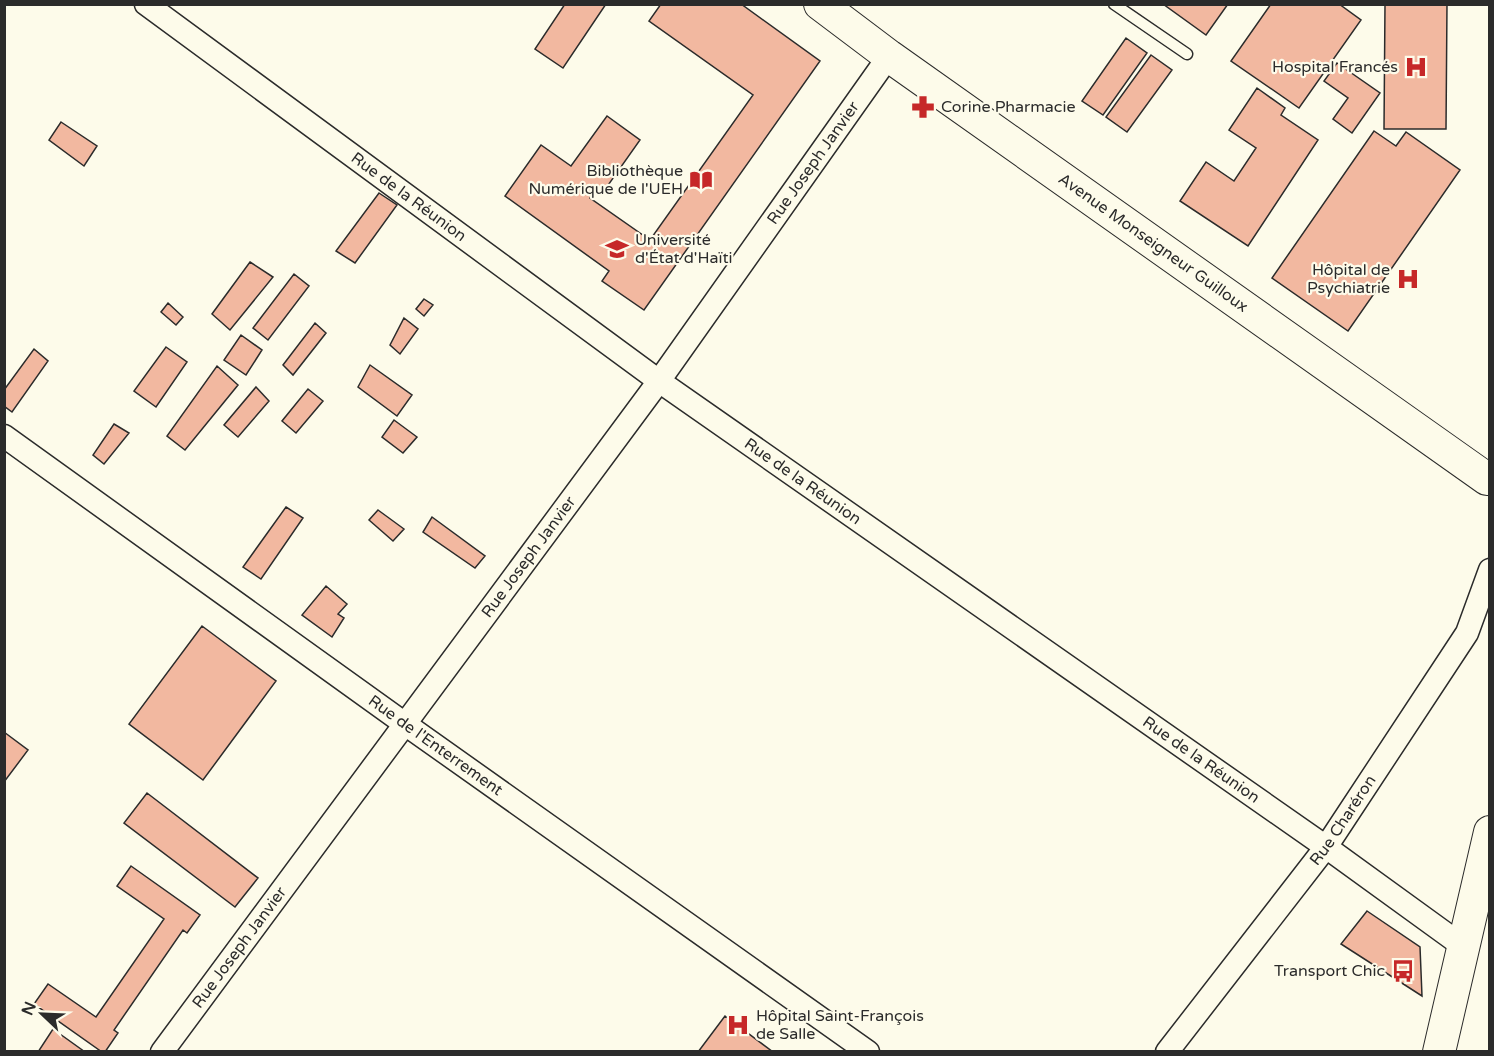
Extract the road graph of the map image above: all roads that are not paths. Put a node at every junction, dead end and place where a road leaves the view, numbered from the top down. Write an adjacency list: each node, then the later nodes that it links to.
1 (146, 4): 6 (street, Rue de la Réunion)
2 (820, 4): 5 (street, Avenue Monseigneur Guilloux)
3 (1114, 4): 4 (lane)
4 (1187, 54)
5 (889, 56): 6 (street, Rue Joseph Janvier); 8 (street, Avenue Monseigneur Guilloux)
6 (659, 381): 10 (street, Rue Joseph Janvier); 12 (street, Rue de la Réunion)
7 (7, 443): 10 (street, Rue de l'Enterrement)
8 (1489, 481)
9 (1490, 570): 12 (street, Rue Charéron)
10 (405, 724): 14 (street, Rue Joseph Janvier); 15 (street, Rue de l'Enterrement)
11 (1490, 832): 13 (street)
12 (1326, 847): 13 (street, Rue de la Réunion); 16 (street, Rue Charéron)
13 (1464, 947): 17 (street)
14 (162, 1052)
15 (868, 1052)
16 (1167, 1052)
17 (1439, 1052)

